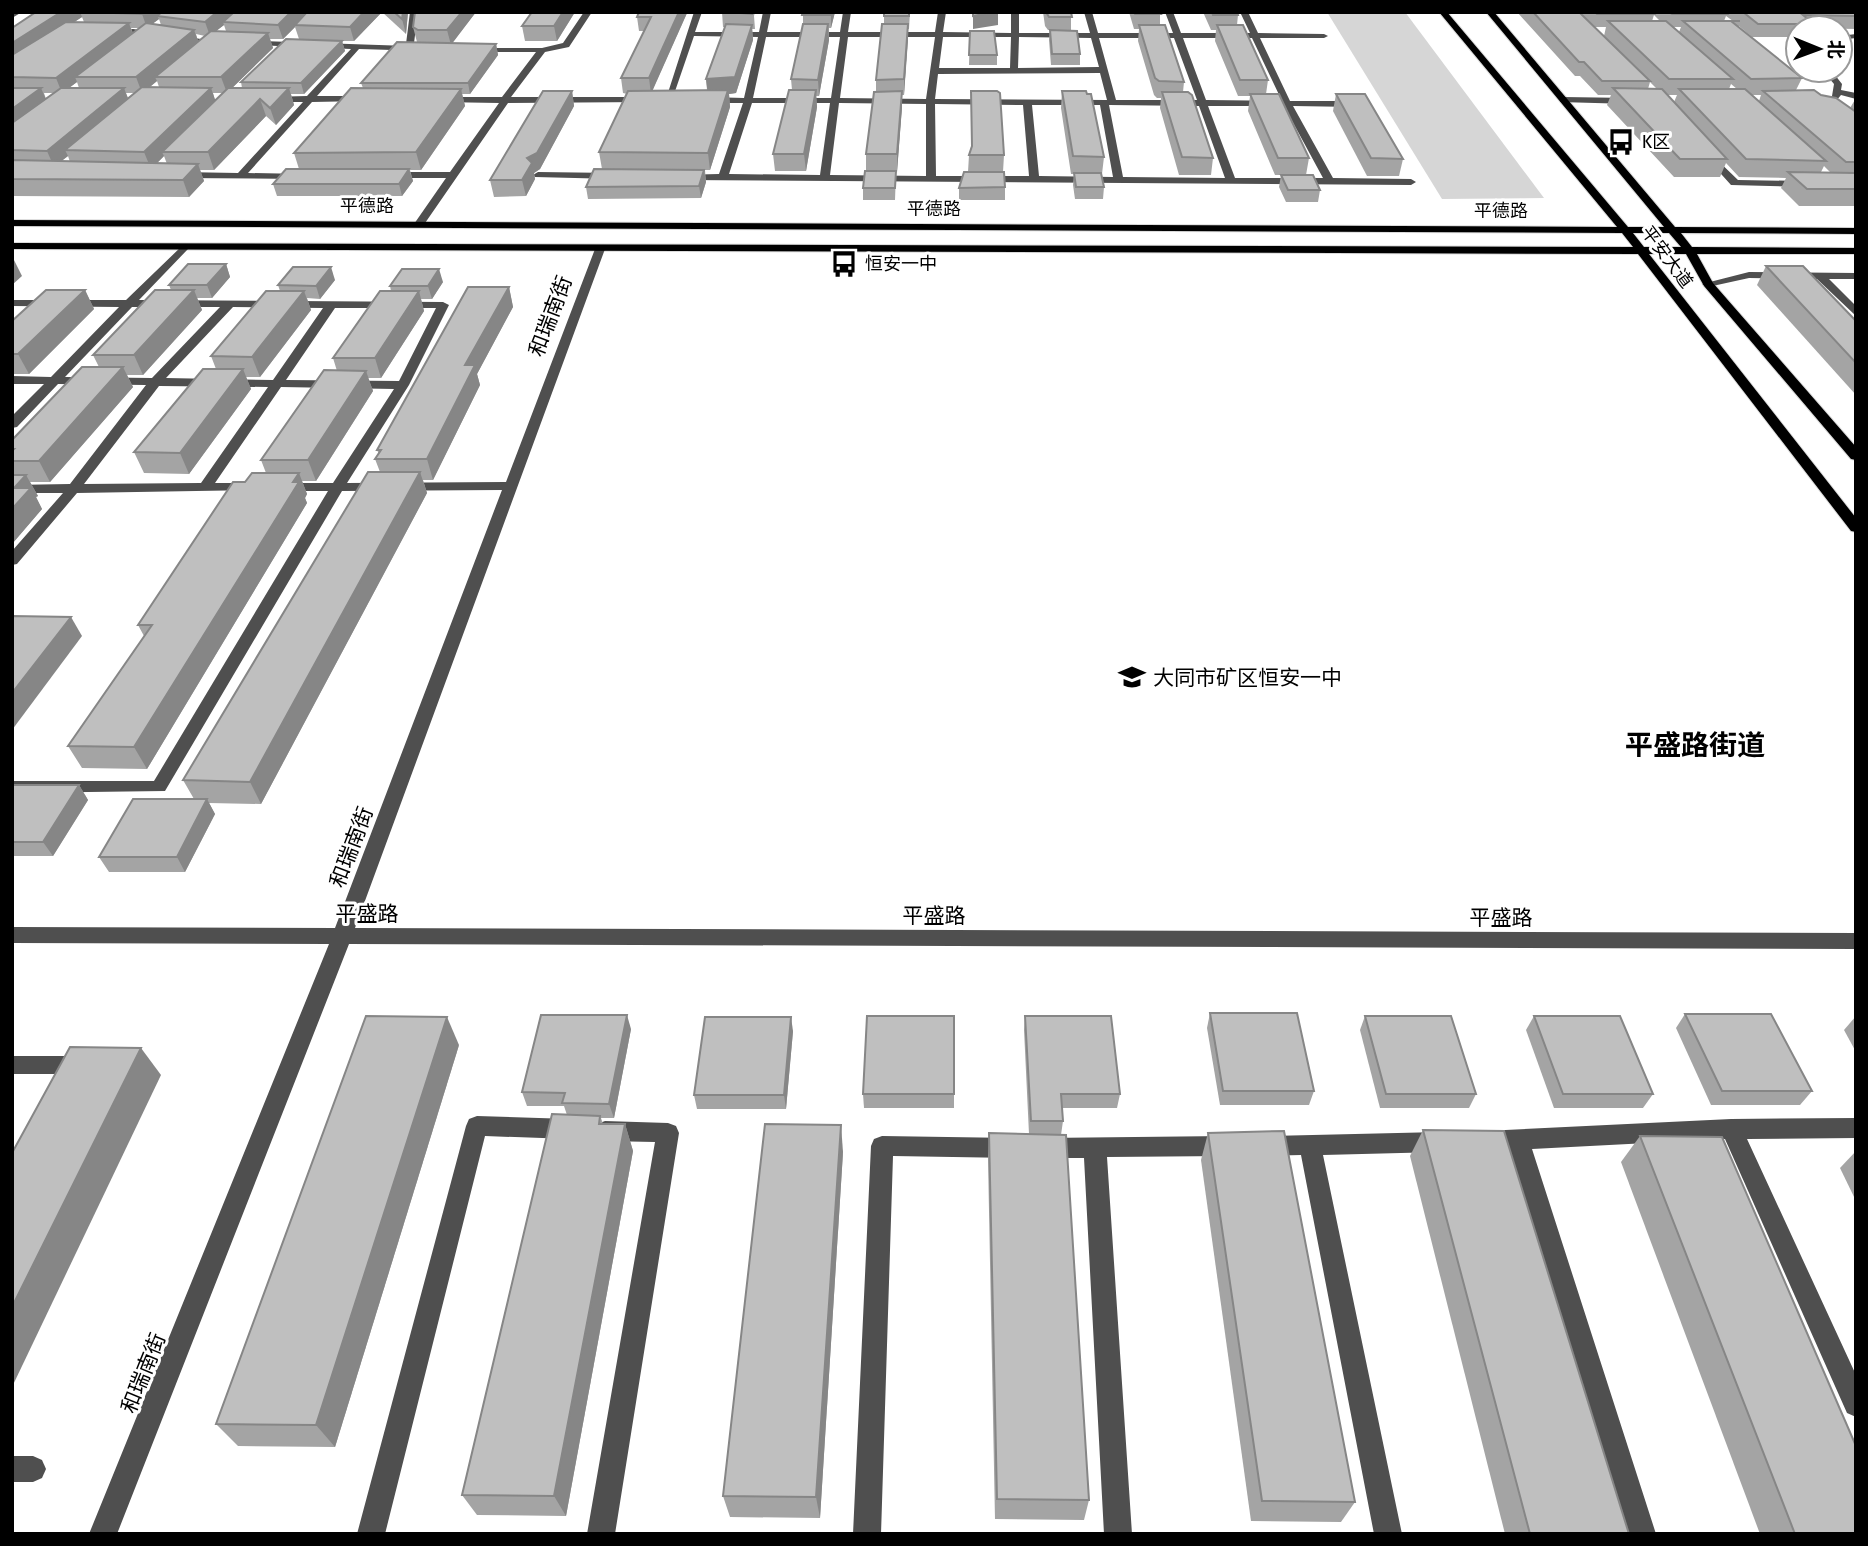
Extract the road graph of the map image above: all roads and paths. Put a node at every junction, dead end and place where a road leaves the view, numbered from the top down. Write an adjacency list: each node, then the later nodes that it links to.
1 (18, 12): 14 (street)
2 (414, 12): 34 (street)
3 (588, 12): 37 (street)
4 (698, 12): 19 (street)
5 (766, 12): 20 (street)
6 (847, 12): 21 (street)
7 (942, 12): 22 (street)
8 (1015, 12): 23 (street)
9 (1088, 12): 24 (street)
10 (1169, 12): 25 (street)
11 (1244, 12): 27 (street)
12 (1443, 12): 86 (main road, 平安大道)
13 (1490, 12): 54 (main road, 平安大道)
14 (12, 16)
15 (158, 26): 17 (street)
16 (95, 32): 17 (street)
17 (148, 33): 29 (street); 30 (street)
18 (222, 34): 30 (street)
19 (691, 34): 20 (street); 51 (street)
20 (762, 34): 21 (street); 56 (street)
21 (846, 34): 22 (street); 57 (street)
22 (937, 35): 23 (street); 40 (street)
23 (1016, 35): 24 (street); 41 (street)
24 (1094, 35): 25 (street); 39 (street)
25 (1177, 35): 27 (street); 62 (street)
26 (295, 36): 31 (street)
27 (1255, 36): 28 (street); 63 (street)
28 (1324, 36)
29 (138, 41)
30 (214, 41): 31 (street); 33 (street)
31 (287, 44): 32 (street); 38 (street)
32 (357, 47): 34 (street); 46 (street)
33 (204, 49)
34 (419, 49): 35 (street)
35 (433, 50)
36 (460, 50): 37 (street)
37 (542, 50): 50 (street)
38 (278, 53)
39 (1103, 70): 41 (street); 61 (street)
40 (933, 71): 41 (street); 58 (street)
41 (1014, 71)
42 (1838, 84): 43 (street)
43 (1837, 92): 44 (street); 49 (street)
44 (1856, 96)
45 (258, 99): 46 (street)
46 (312, 99): 47 (street); 70 (street)
47 (367, 99)
48 (422, 99): 50 (street)
49 (1821, 99): 55 (street); 65 (street)
50 (505, 100): 51 (street); 68 (street)
51 (668, 100): 52 (street)
52 (682, 100)
53 (695, 100): 56 (street)
54 (1563, 100): 59 (street); 87 (main road, 平安大道)
55 (1795, 100)
56 (748, 101): 57 (street); 76 (street)
57 (836, 101): 58 (street); 75 (street)
58 (930, 101): 60 (street); 77 (street)
59 (1646, 101)
60 (1027, 102): 61 (street); 78 (street)
61 (1108, 102): 62 (street); 79 (street)
62 (1202, 103): 63 (street); 80 (street)
63 (1287, 103): 64 (street); 81 (street)
64 (1366, 104)
65 (1830, 106)
66 (1702, 147): 83 (street)
67 (167, 175): 70 (street)
68 (453, 175): 72 (street); 85 (street)
69 (538, 175): 73 (street)
70 (240, 176): 71 (street)
71 (320, 176)
72 (373, 176)
73 (631, 177)
74 (670, 177): 76 (street)
75 (825, 177): 76 (street); 77 (street)
76 (723, 178)
77 (931, 180): 78 (street)
78 (1034, 180): 79 (street)
79 (1119, 180): 80 (street)
80 (1231, 181): 81 (street)
81 (1329, 181): 82 (street)
82 (1411, 182)
83 (1822, 184)
84 (12, 223): 85 (main road, 平德路)
85 (419, 224): 86 (main road, 平德路)
86 (1624, 229): 87 (main road, 平德路); 92 (main road, 平安大道)
87 (1670, 230): 88 (main road, 平德路); 93 (main road, 平安大道)
88 (1856, 231)
89 (12, 246): 90 (main road, 平德路)
90 (184, 247): 91 (main road, 平德路); 99 (street)
91 (600, 249): 92 (main road, 平德路); 110 (street, 和瑞南街)
92 (1639, 250): 93 (main road, 平德路); 115 (main road, 平安大道)
93 (1689, 250): 94 (main road, 平德路); 97 (main road, 平安大道)
94 (1856, 251)
95 (1820, 276): 96 (street); 97 (street); 102 (street)
96 (1856, 276)
97 (1708, 284): 109 (main road, 平安大道)
98 (12, 303): 99 (street)
99 (129, 303): 100 (street); 104 (street)
100 (230, 304): 101 (street); 105 (street)
101 (332, 304): 106 (street); 107 (street)
102 (1856, 313)
103 (12, 380): 104 (street)
104 (54, 380): 105 (street); 108 (street)
105 (155, 382): 106 (street); 112 (street)
106 (276, 383): 107 (street); 113 (street)
107 (402, 385): 111 (street)
108 (12, 424)
109 (1856, 456)
110 (511, 486): 111 (street); 119 (street, 和瑞南街)
111 (337, 487): 113 (street); 117 (street)
112 (74, 488): 113 (street); 114 (street); 116 (street)
113 (205, 488)
114 (12, 489)
115 (1856, 528)
116 (12, 561)
117 (12, 787)
118 (12, 935): 119 (street, 平盛路)
119 (341, 936): 120 (street, 平盛路); 129 (street, 和瑞南街)
120 (1856, 941)
121 (12, 1065): 122 (street)
122 (70, 1065)
123 (1856, 1128): 124 (street)
124 (1731, 1129): 125 (street); 128 (street)
125 (1518, 1140): 126 (street); 135 (street)
126 (1310, 1145): 127 (street); 134 (street)
127 (1095, 1149): 132 (street); 133 (street)
128 (1856, 1404)
129 (103, 1534)
130 (371, 1534): 131 (street)
131 (601, 1534)
132 (867, 1534)
133 (1118, 1534)
134 (1388, 1534)
135 (1643, 1534)

